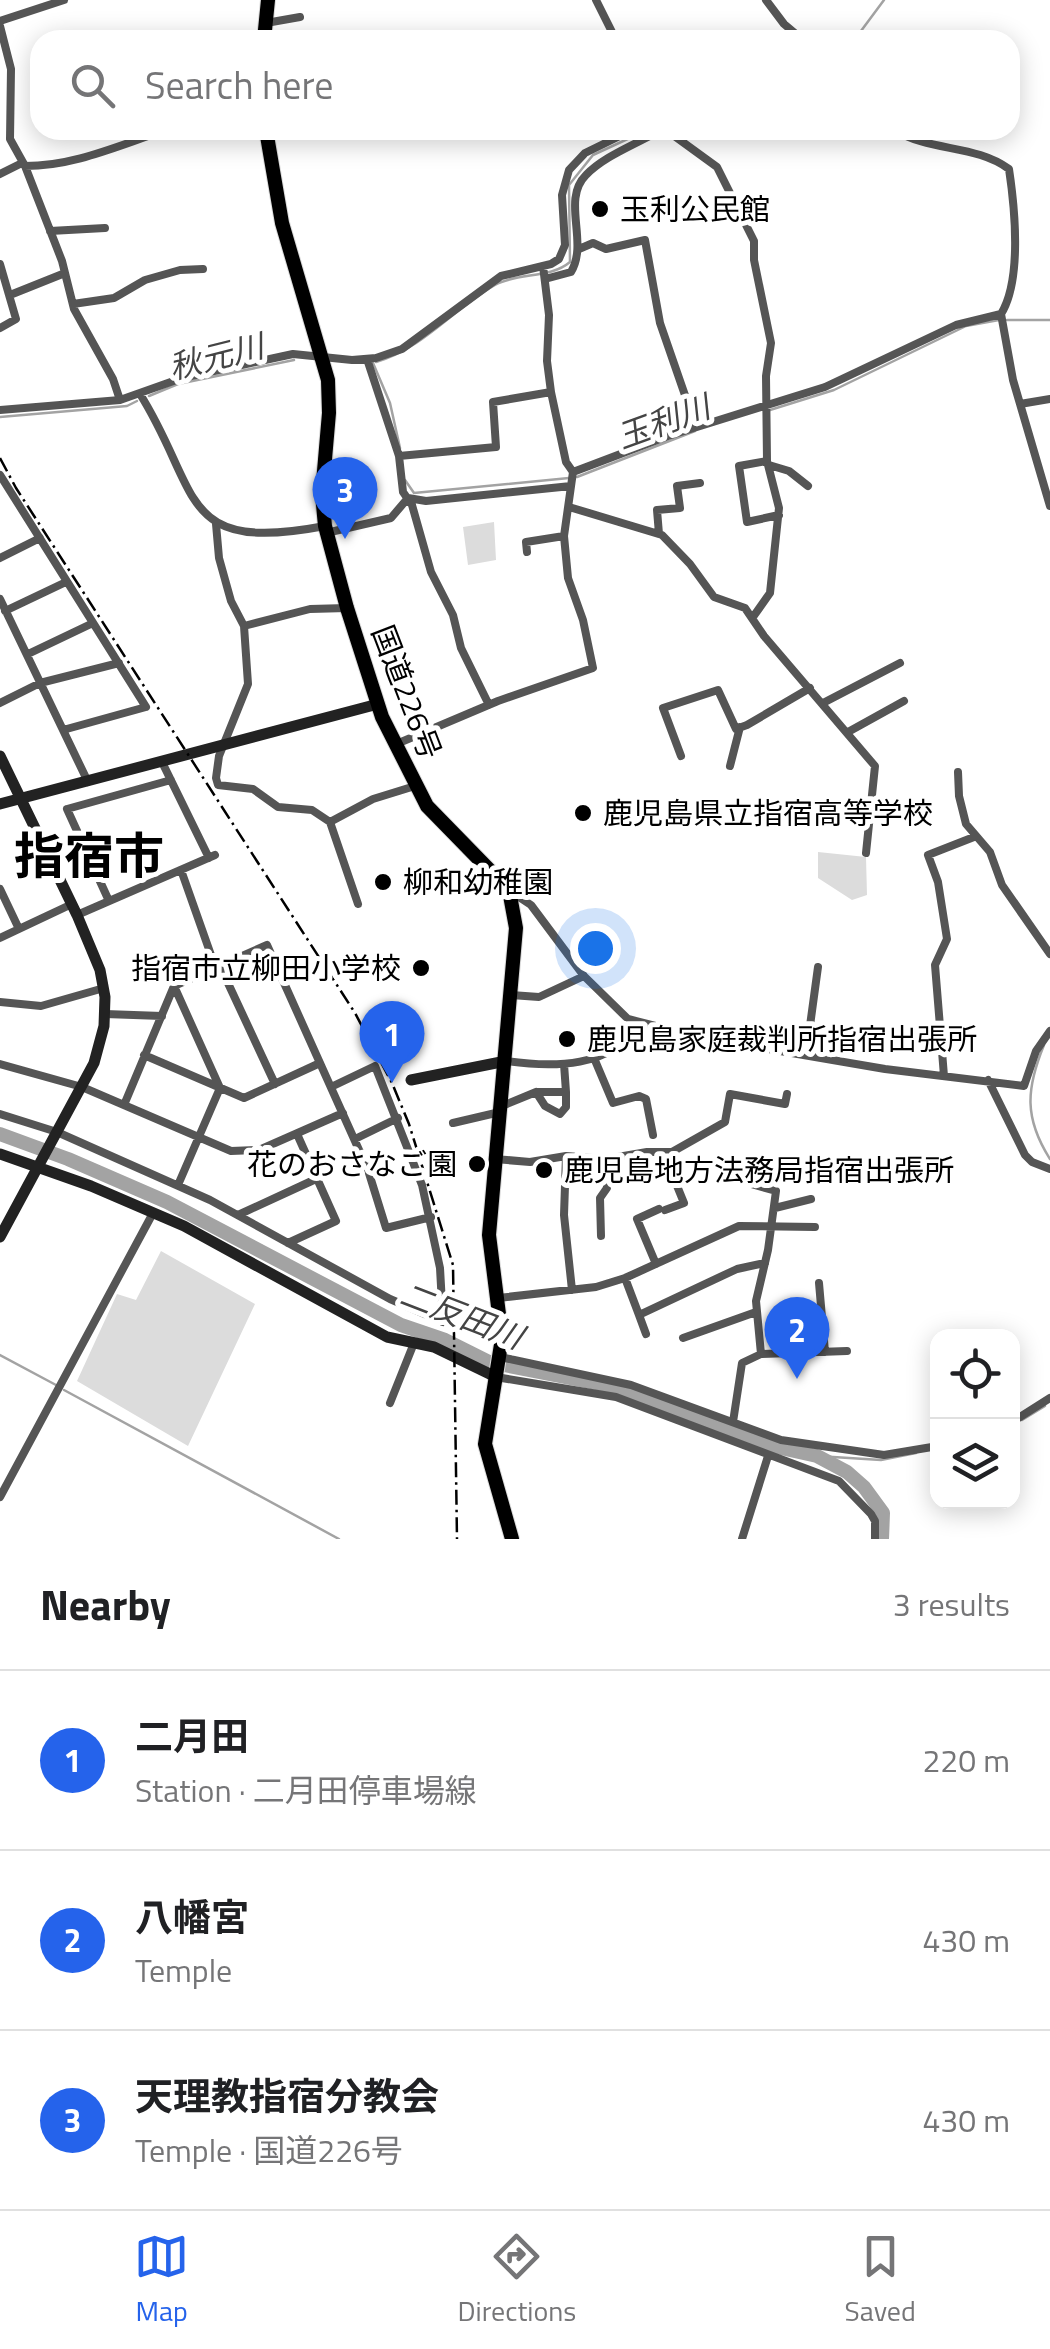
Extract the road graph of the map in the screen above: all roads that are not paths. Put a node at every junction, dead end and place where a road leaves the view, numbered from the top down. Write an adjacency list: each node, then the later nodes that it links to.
1 (64, 0): 7 (street)
2 (268, 0): 6 (highway)
3 (596, 0): 9 (street)
4 (766, 0): 10 (street)
5 (300, 16): 6 (street)
6 (266, 23): 8 (highway)
7 (0, 24): 17 (street)
8 (265, 30)
9 (611, 30)
10 (791, 30)
11 (136, 140): 17 (street)
12 (268, 140): 30 (highway, 国道226号)
13 (612, 140): 24 (street)
14 (639, 140): 21 (street)
15 (679, 140): 37 (street)
16 (918, 140): 28 (street)
17 (23, 164): 18 (street); 20 (street)
18 (0, 174)
19 (106, 228): 20 (street)
20 (50, 231): 25 (street)
21 (580, 248): 24 (street); 39 (street)
22 (0, 264): 26 (street)
23 (203, 268): 27 (street)
24 (544, 273): 31 (street); 32 (street)
25 (65, 274): 26 (street); 27 (street)
26 (10, 296): 29 (street)
27 (73, 304): 34 (street)
28 (1001, 314): 36 (street); 37 (street)
29 (0, 328)
30 (323, 357): 31 (street); 33 (street); 52 (highway, 国道226号)
31 (367, 363): 40 (street)
32 (551, 392): 40 (street); 42 (street)
33 (140, 394): 34 (street); 51 (street)
34 (120, 400): 38 (street)
35 (1050, 400): 36 (street)
36 (1020, 404): 48 (street)
37 (767, 406): 39 (street); 41 (street)
38 (0, 410)
39 (696, 428): 42 (street)
40 (401, 456): 47 (street)
41 (768, 463): 46 (street); 50 (street); 50 (street)
42 (573, 472): 45 (street)
43 (0, 474): 55 (street)
44 (700, 483): 53 (street)
45 (570, 486): 47 (street); 49 (street)
46 (808, 486)
47 (408, 498): 52 (street); 74 (street)
48 (1050, 506)
49 (569, 508): 53 (street); 54 (street)
50 (779, 516): 62 (street)
51 (216, 524): 52 (street); 64 (street)
52 (325, 530): 60 (highway, 国道226号)
53 (659, 534): 62 (street)
54 (564, 536): 56 (street); 74 (street)
55 (40, 538): 57 (street); 58 (street)
56 (528, 552)
57 (0, 558)
58 (66, 582): 61 (street); 63 (street)
59 (0, 600): 61 (street)
60 (346, 608): 64 (street); 73 (highway, 国道226号)
61 (5, 611): 65 (street)
62 (753, 617): 69 (street)
63 (93, 624): 65 (street); 66 (street)
64 (244, 626): 79 (street)
65 (28, 654): 68 (street)
66 (118, 663): 68 (street); 76 (street)
67 (900, 663): 72 (street)
68 (40, 684): 70 (street); 76 (street)
69 (810, 688): 72 (street); 75 (street)
70 (0, 702)
71 (904, 702): 77 (street)
72 (823, 703): 77 (street)
73 (378, 704): 78 (highway, 国道226号); 79 (street)
74 (489, 705): 78 (street)
75 (740, 728): 81 (street); 83 (street)
76 (62, 730): 86 (street)
77 (848, 732): 92 (street)
78 (394, 745): 87 (highway, 国道226号)
79 (224, 746): 82 (street); 90 (street)
80 (0, 756): 88 (street)
81 (681, 756)
82 (162, 762): 85 (street); 86 (street)
83 (730, 766)
84 (958, 772): 91 (street)
85 (171, 780): 93 (street); 96 (street)
86 (88, 782): 88 (street)
87 (415, 786): 90 (street); 95 (highway, 国道226号)
88 (20, 799): 89 (street); 98 (street)
89 (0, 804)
90 (330, 822): 97 (street)
91 (974, 836): 102 (street); 121 (street)
92 (866, 853)
93 (182, 870): 96 (street); 101 (street)
94 (0, 888): 99 (street)
95 (509, 890): 105 (street); 108 (highway)
96 (109, 901): 98 (street)
97 (358, 904)
98 (74, 910): 99 (street); 107 (street)
99 (19, 929): 100 (street)
100 (0, 938)
101 (212, 954)
102 (1050, 954)
103 (220, 966): 106 (street); 118 (street); 124 (street)
104 (818, 967): 115 (street)
105 (584, 976): 108 (street); 112 (street)
106 (174, 986): 111 (street); 127 (street)
107 (104, 988): 109 (street); 110 (street)
108 (511, 995): 117 (highway)
109 (0, 1002)
110 (105, 1014): 111 (street); 125 (street)
111 (162, 1016): 114 (street)
112 (641, 1024): 115 (street); 116 (street)
113 (1050, 1031): 123 (street)
114 (144, 1055): 127 (street); 131 (street)
115 (806, 1055): 121 (street)
116 (594, 1058): 120 (street); 141 (street)
117 (506, 1060): 120 (street); 122 (street); 132 (highway)
118 (320, 1063): 124 (street); 126 (street)
119 (0, 1064): 125 (street)
120 (564, 1064): 129 (street)
121 (944, 1076): 123 (street)
122 (411, 1080)
123 (988, 1080): 150 (street)
124 (275, 1084): 127 (street)
125 (82, 1087): 131 (street); 140 (street)
126 (332, 1087): 133 (street); 136 (street)
127 (220, 1088): 142 (street)
128 (536, 1092): 129 (street); 132 (street); 135 (street)
129 (566, 1092): 135 (street)
130 (786, 1094): 144 (street)
131 (124, 1105): 142 (street)
132 (500, 1109): 138 (street); 147 (highway)
133 (343, 1113): 139 (street); 143 (street)
134 (0, 1114): 140 (street)
135 (560, 1114): 137 (street)
136 (398, 1118): 143 (street); 158 (street)
137 (548, 1122)
138 (453, 1123)
139 (297, 1134): 142 (street); 151 (street)
140 (56, 1135): 149 (street); 153 (street)
141 (654, 1135)
142 (198, 1137): 153 (street)
143 (355, 1139): 158 (street)
144 (672, 1152): 148 (street); 165 (street)
145 (0, 1154): 149 (street)
146 (566, 1156): 147 (street); 148 (street); 168 (street)
147 (495, 1159): 169 (highway)
148 (606, 1159): 161 (street)
149 (38, 1168): 156 (street); 162 (street)
150 (1050, 1169)
151 (316, 1179): 157 (street); 163 (street)
152 (737, 1180): 155 (street)
153 (178, 1186): 157 (street)
154 (812, 1198): 155 (street)
155 (775, 1208): 159 (street)
156 (153, 1212): 174 (street); 185 (street)
157 (238, 1215): 163 (street)
158 (430, 1217): 163 (street)
159 (772, 1227): 160 (street); 164 (street); 165 (street)
160 (815, 1227)
161 (601, 1236)
162 (0, 1237)
163 (288, 1243)
164 (765, 1263): 170 (street); 171 (street)
165 (656, 1264): 166 (street)
166 (624, 1278): 168 (street); 171 (street)
167 (820, 1283): 176 (street)
168 (572, 1290): 169 (street)
169 (498, 1298): 178 (highway)
170 (756, 1312): 173 (street); 177 (street)
171 (638, 1315): 172 (street)
172 (646, 1334)
173 (683, 1338)
174 (414, 1343): 178 (street); 180 (street)
175 (847, 1351): 176 (street)
176 (824, 1352): 177 (street)
177 (761, 1354): 182 (street)
178 (498, 1366): 182 (street); 184 (street); 186 (highway)
179 (1050, 1398): 181 (street)
180 (390, 1403)
181 (1017, 1419)
182 (734, 1422): 183 (street)
183 (930, 1447)
184 (768, 1456): 187 (street); 188 (street)
185 (0, 1497)
186 (512, 1539)
187 (742, 1539)
188 (876, 1539)

